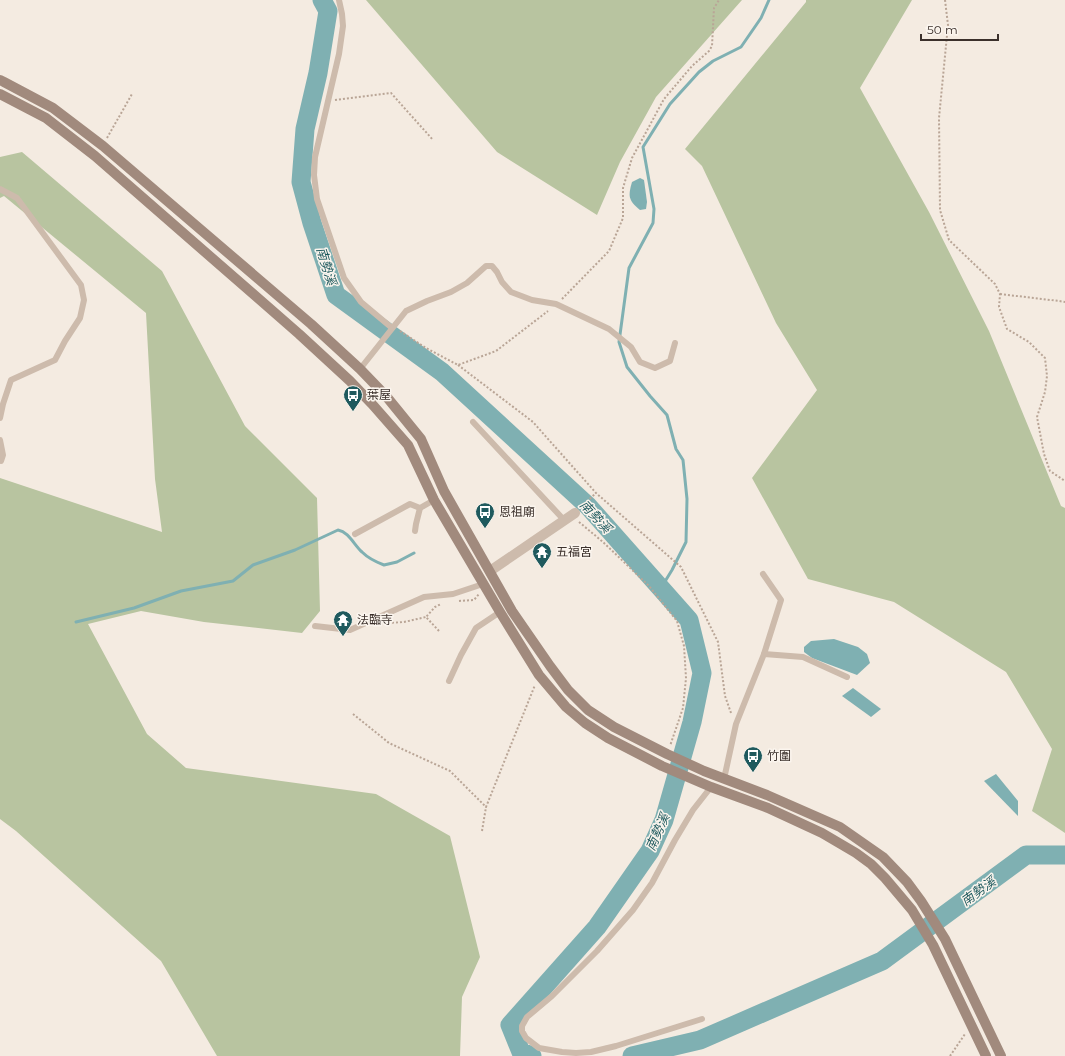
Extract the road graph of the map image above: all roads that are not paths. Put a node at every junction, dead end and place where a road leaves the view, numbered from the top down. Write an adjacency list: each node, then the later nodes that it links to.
1 (339, 0): 7 (lane)
2 (0, 80): 4 (street)
3 (0, 94): 5 (street)
4 (103, 146): 5 (street); 9 (street)
5 (95, 156): 10 (street)
6 (0, 189): 11 (lane)
7 (392, 328): 8 (lane); 9 (lane)
8 (675, 343)
9 (363, 367): 10 (street); 15 (street)
10 (350, 381): 16 (street)
11 (0, 418)
12 (473, 422): 18 (lane)
13 (0, 440): 14 (lane)
14 (0, 460)
15 (444, 491): 16 (street); 21 (street)
16 (434, 500): 17 (lane); 23 (street)
17 (420, 508): 19 (lane); 20 (lane)
18 (570, 516): 21 (street)
19 (415, 531)
20 (355, 534)
21 (490, 571): 23 (street); 27 (street)
22 (763, 574): 26 (lane)
23 (483, 584): 24 (street); 25 (lane)
24 (500, 612): 28 (street); 30 (lane)
25 (315, 626)
26 (764, 654): 29 (lane); 31 (lane)
27 (550, 666): 28 (street); 31 (street)
28 (539, 675): 32 (street)
29 (847, 677)
30 (449, 681)
31 (724, 779): 32 (street); 34 (street)
32 (712, 787): 33 (lane); 35 (street)
33 (702, 1019)
34 (983, 1020): 35 (street); 37 (street)
35 (971, 1025): 36 (street)
36 (986, 1056)
37 (1001, 1056)

